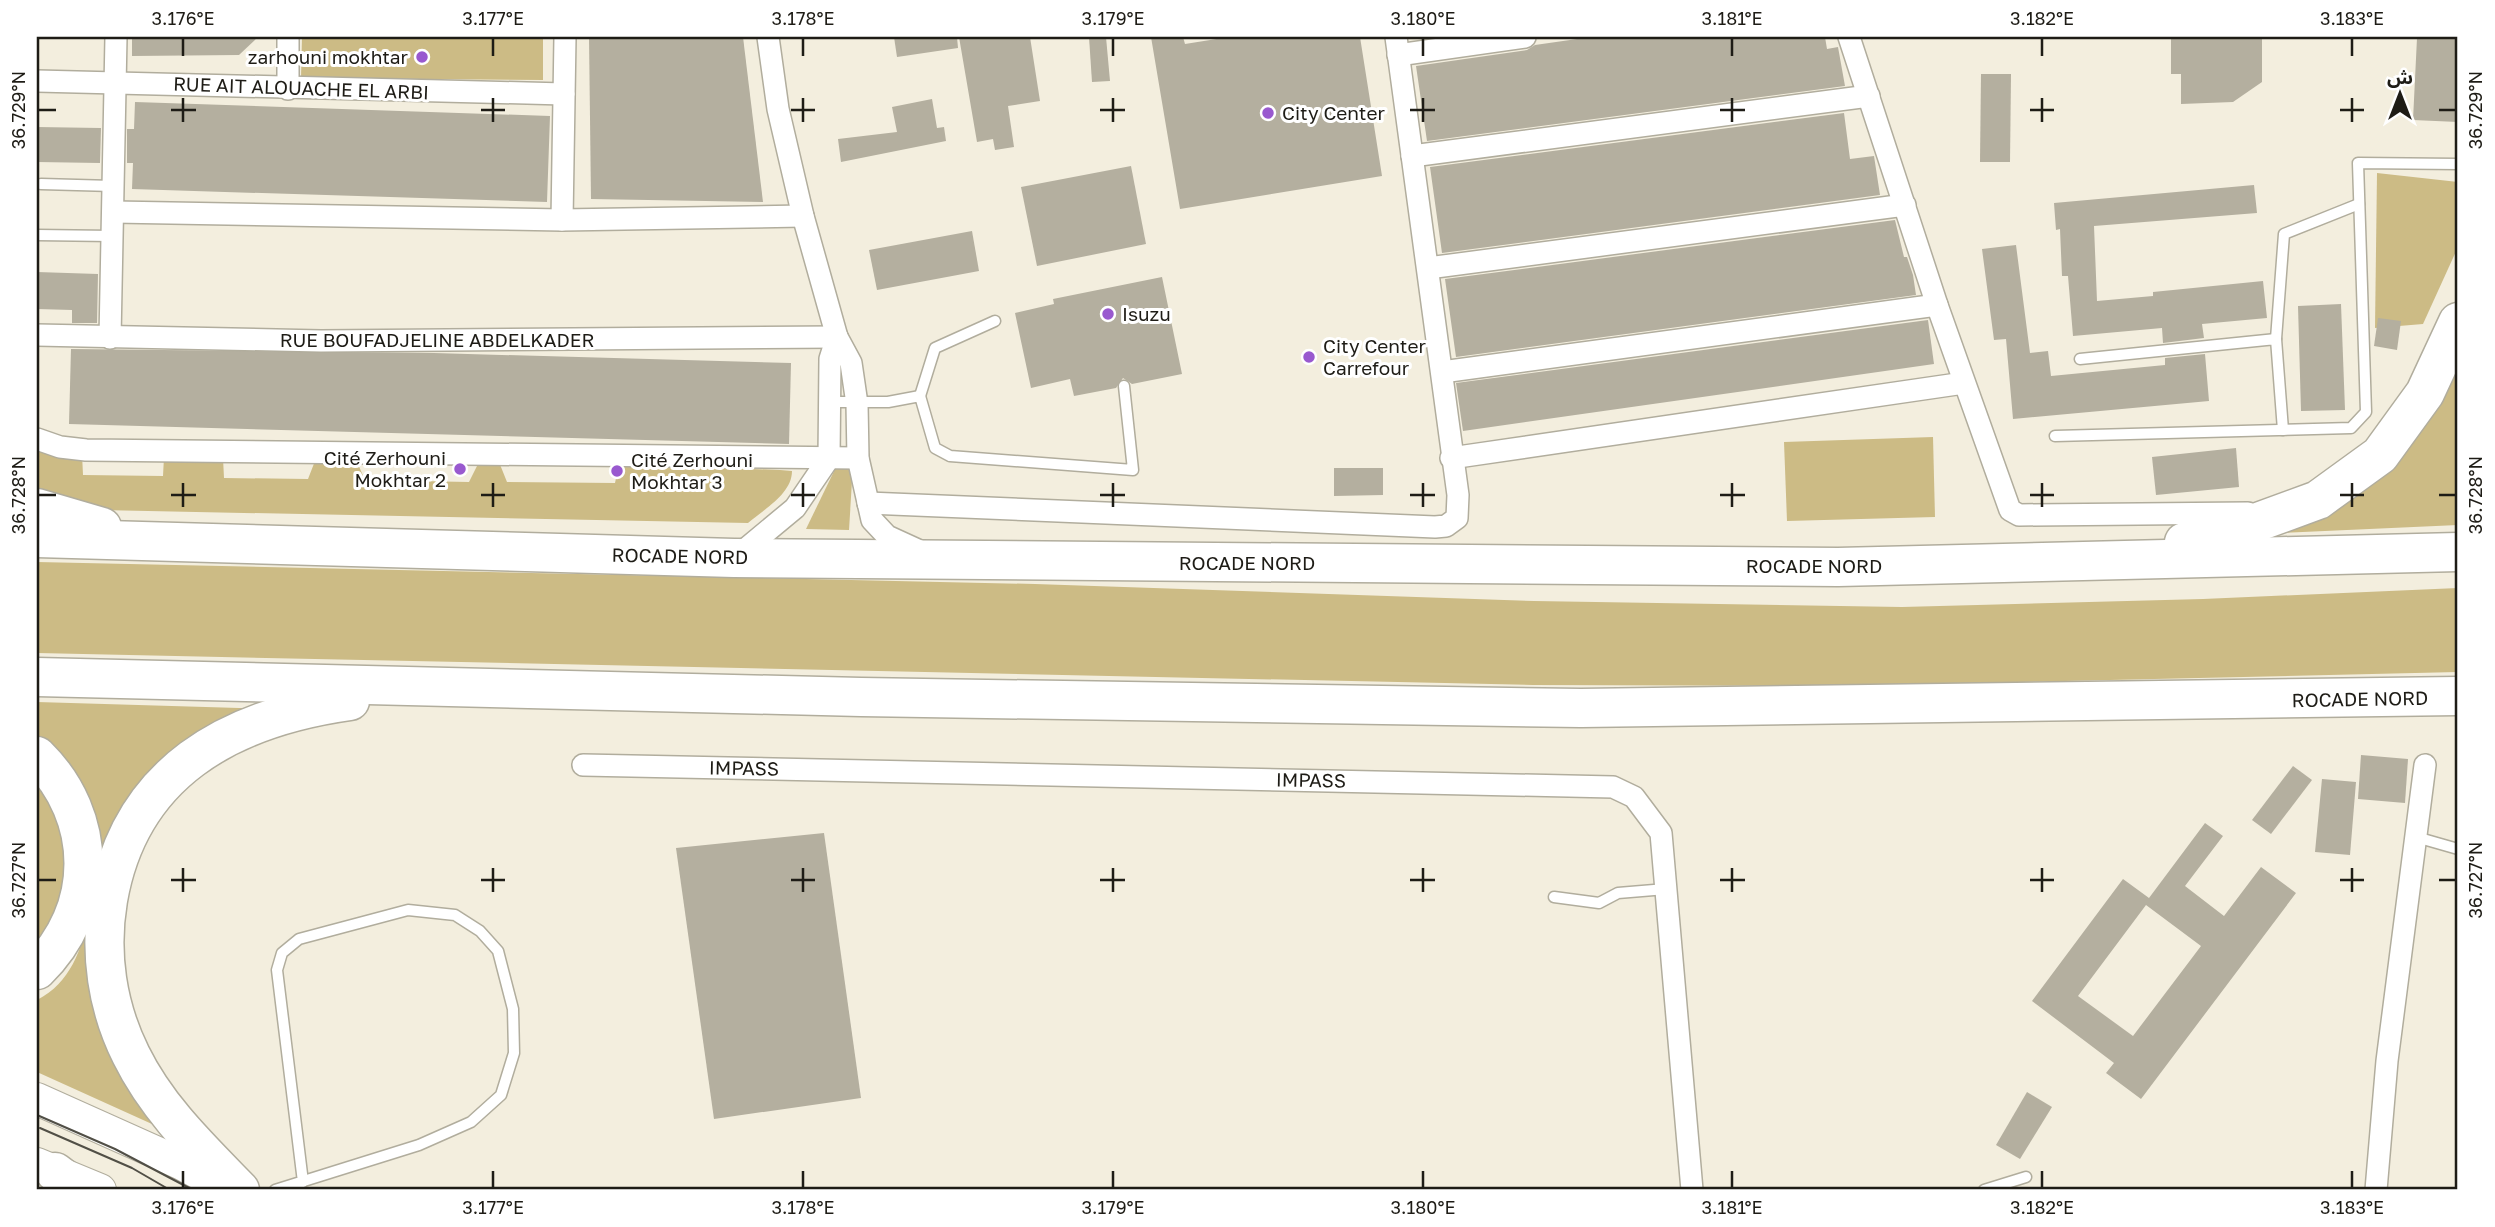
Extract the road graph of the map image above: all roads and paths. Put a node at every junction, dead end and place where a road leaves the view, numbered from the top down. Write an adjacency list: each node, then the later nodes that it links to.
1 (116, 37): 9 (street)
2 (288, 37): 10 (street)
3 (565, 37): 11 (street)
4 (768, 37): 20 (street)
5 (1525, 37): 7 (street)
6 (1849, 37): 12 (street)
7 (1397, 46): 13 (street)
8 (37, 81): 9 (street, RUE AIT ALOUACHE EL ARBI)
9 (115, 82): 10 (street, RUE AIT ALOUACHE EL ARBI); 16 (street)
10 (288, 89): 11 (street, RUE AIT ALOUACHE EL ARBI)
11 (564, 94): 21 (street)
12 (1869, 96): 13 (street); 18 (street)
13 (1412, 156): 24 (street)
14 (2458, 164): 17 (lane)
15 (41, 184): 16 (lane)
16 (113, 186): 19 (street)
17 (2360, 204): 31 (lane); 39 (lane)
18 (1905, 205): 24 (street); 25 (street)
19 (114, 212): 21 (street); 23 (street)
20 (803, 216): 21 (street); 29 (street)
21 (562, 220)
22 (37, 235): 23 (lane)
23 (112, 236): 30 (street)
24 (1428, 268): 33 (street)
25 (1937, 305): 33 (street); 34 (street)
26 (995, 321): 36 (lane)
27 (2458, 322): 47 (highway)
28 (37, 335): 30 (street, RUE BOUFADJELINE ABDELKADER)
29 (837, 337): 30 (street, RUE BOUFADJELINE ABDELKADER); 37 (street); 38 (street)
30 (110, 338)
31 (2276, 339): 32 (lane); 39 (lane)
32 (2080, 359)
33 (1442, 372): 44 (street)
34 (1964, 383): 44 (street); 47 (street)
35 (1124, 386): 36 (lane)
36 (920, 396): 38 (lane)
37 (832, 402): 38 (lane); 42 (street)
38 (857, 404): 43 (street)
39 (2283, 430): 40 (lane)
40 (2054, 436)
41 (37, 439): 42 (street)
42 (829, 458): 43 (street); 51 (street)
43 (858, 458): 45 (street)
44 (1451, 458): 45 (street)
45 (868, 503): 52 (street)
46 (37, 508): 49 (highway)
47 (2292, 511): 53 (highway)
48 (37, 538): 49 (highway, ROCADE NORD)
49 (144, 541): 51 (highway, ROCADE NORD)
50 (2458, 552): 53 (highway, ROCADE NORD)
51 (734, 558): 52 (highway, ROCADE NORD)
52 (958, 561): 53 (highway, ROCADE NORD)
53 (2105, 561)
54 (37, 677): 55 (highway, ROCADE NORD)
55 (442, 689): 56 (highway, ROCADE NORD); 71 (highway)
56 (2458, 696)
57 (37, 756): 64 (highway)
58 (583, 765): 62 (street, IMPASS)
59 (2425, 765): 60 (street)
60 (2416, 837): 61 (lane); 75 (street)
61 (2458, 849)
62 (1666, 889): 63 (lane); 73 (street, IMPASS)
63 (1554, 897)
64 (37, 970)
65 (37, 1099): 70 (main road)
66 (57, 1175): 69 (main road)
67 (2026, 1177): 74 (lane)
68 (303, 1182): 68 (lane); 72 (lane)
69 (100, 1190)
70 (230, 1190)
71 (240, 1190)
72 (275, 1190)
73 (1692, 1190)
74 (1984, 1190)
75 (2376, 1190)

